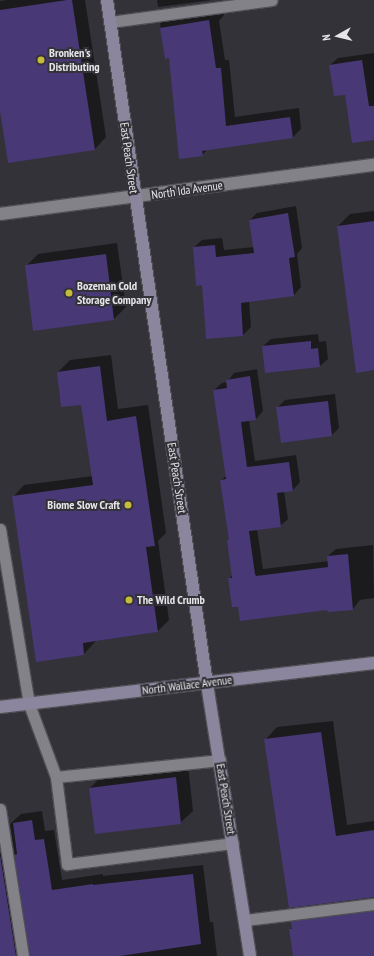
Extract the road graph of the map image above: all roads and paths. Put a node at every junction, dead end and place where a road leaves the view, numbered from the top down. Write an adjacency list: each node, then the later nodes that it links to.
1 (107, 0): 3 (street, East Peach Street)
2 (272, 0): 3 (lane)
3 (110, 22): 5 (street, East Peach Street)
4 (374, 165): 5 (street, North Ida Avenue)
5 (134, 198): 6 (street, North Ida Avenue); 9 (street, East Peach Street)
6 (0, 214)
7 (0, 529): 10 (lane)
8 (374, 663): 9 (street, North Wallace Avenue)
9 (207, 684): 10 (street, North Wallace Avenue); 12 (street, East Peach Street)
10 (29, 704): 11 (street, North Wallace Avenue); 13 (lane)
11 (0, 707)
12 (220, 760): 13 (lane); 15 (street, East Peach Street)
13 (56, 777): 15 (lane)
14 (0, 809): 18 (lane)
15 (232, 843): 17 (street, East Peach Street)
16 (374, 904): 17 (lane)
17 (245, 920): 19 (street, East Peach Street)
18 (23, 956)
19 (250, 956)

